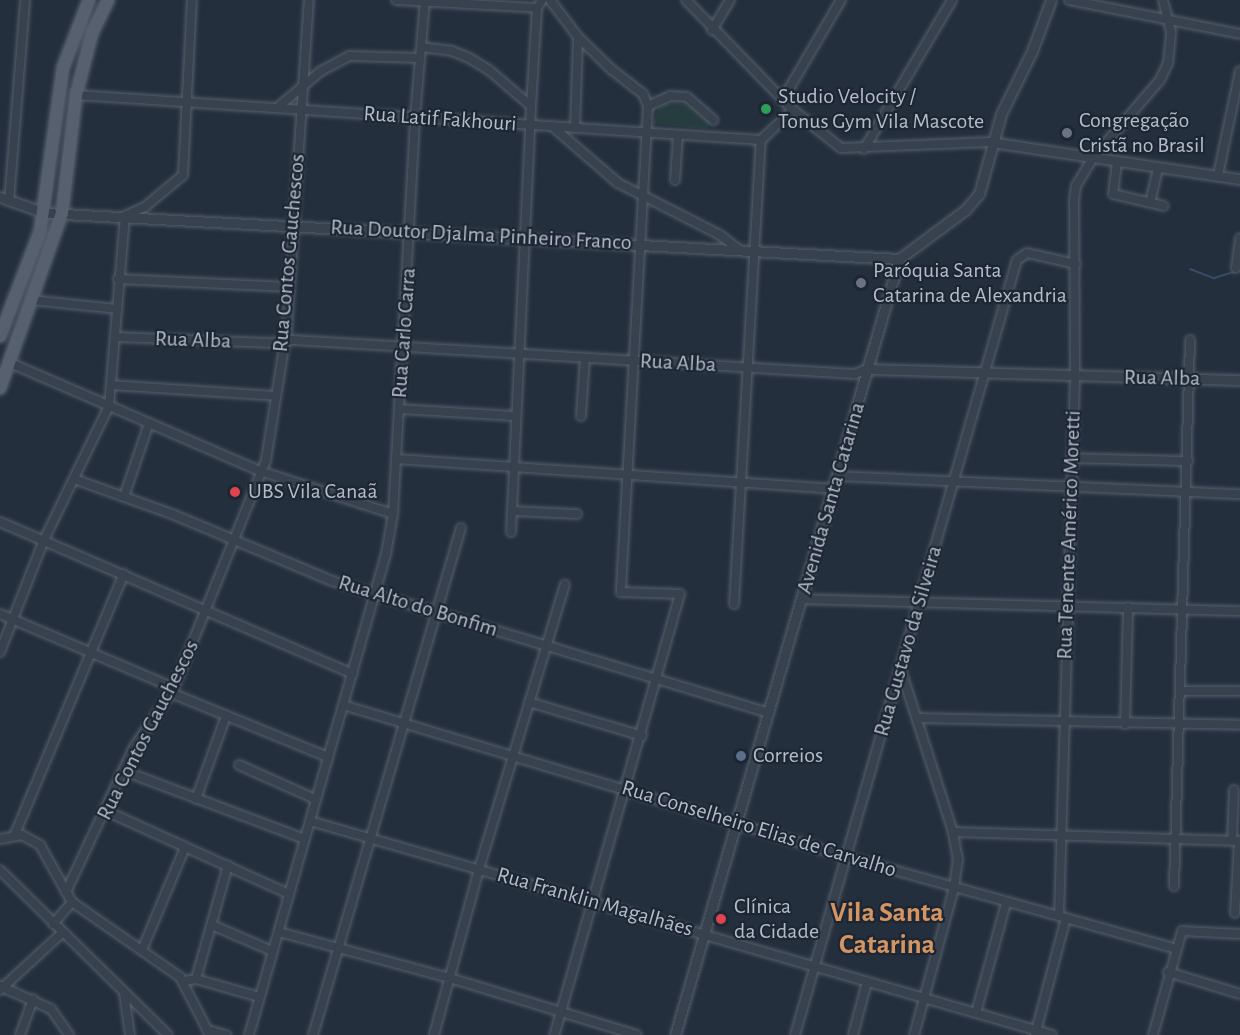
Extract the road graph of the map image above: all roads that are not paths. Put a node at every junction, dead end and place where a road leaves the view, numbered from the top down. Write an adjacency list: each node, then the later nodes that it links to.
1 (25, 0): 52 (street)
2 (88, 0): 55 (main road)
3 (108, 0): 26 (main road)
4 (192, 0): 29 (street)
5 (309, 0): 25 (street, Rua Contos Gauchescos)
6 (396, 0): 16 (street)
7 (542, 0): 17 (street)
8 (550, 0): 21 (street)
9 (686, 0): 19 (street)
10 (730, 0): 19 (street)
11 (842, 0): 28 (street)
12 (952, 0): 44 (street)
13 (1051, 0): 43 (street)
14 (1069, 0): 18 (street)
15 (1162, 0): 18 (street, Rua Tenente Américo Moretti)
16 (425, 1): 17 (street); 22 (street, Rua Carlo Carra)
17 (537, 8): 30 (street)
18 (1168, 19): 20 (street); 45 (street, Rua Tenente Américo Moretti)
19 (712, 30): 28 (street)
20 (1240, 34)
21 (578, 37): 31 (street); 39 (street)
22 (421, 47): 23 (street, Rua Carlo Carra); 30 (street)
23 (420, 58): 25 (street); 35 (street, Rua Carlo Carra)
24 (1240, 71): 27 (street)
25 (305, 82): 32 (street); 33 (street, Rua Contos Gauchescos)
26 (75, 94): 29 (street, Rua Latif Fakhouri); 56 (main road)
27 (1238, 98): 48 (street)
28 (783, 99): 34 (street)
29 (188, 102): 32 (street, Rua Latif Fakhouri); 57 (street)
30 (531, 106): 37 (street)
31 (648, 106): 36 (street); 40 (street)
32 (278, 108): 33 (street, Rua Latif Fakhouri)
33 (302, 110): 35 (street, Rua Latif Fakhouri); 58 (street, Rua Contos Gauchescos)
34 (793, 110): 42 (street); 44 (street)
35 (415, 117): 37 (street, Rua Latif Fakhouri); 59 (street, Rua Carlo Carra)
36 (713, 120)
37 (531, 125): 38 (street, Rua Latif Fakhouri); 60 (street)
38 (552, 126): 39 (street, Rua Latif Fakhouri); 51 (street)
39 (575, 128): 40 (street, Rua Latif Fakhouri)
40 (645, 132): 41 (street, Rua Latif Fakhouri); 51 (street)
41 (678, 135): 42 (street, Rua Latif Fakhouri); 50 (street)
42 (761, 140): 64 (street)
43 (992, 142): 44 (street); 45 (street); 65 (street)
44 (864, 149)
45 (1092, 159): 46 (street); 66 (street, Rua Tenente Américo Moretti)
46 (1117, 162): 47 (street); 53 (street)
47 (1158, 168): 48 (street); 53 (street)
48 (1218, 176): 49 (street)
49 (1240, 178)
50 (675, 180)
51 (642, 195): 62 (street); 63 (street)
52 (4, 199): 55 (street)
53 (1150, 203): 54 (street)
54 (1164, 206)
55 (45, 213): 56 (street, Rua Doutor Djalma Pinheiro Franco); 72 (main road)
56 (62, 213): 57 (street, Rua Doutor Djalma Pinheiro Franco); 70 (main road)
57 (125, 216): 58 (street, Rua Doutor Djalma Pinheiro Franco); 68 (street)
58 (293, 225): 59 (street, Rua Doutor Djalma Pinheiro Franco); 69 (street, Rua Contos Gauchescos)
59 (411, 232): 60 (street, Rua Doutor Djalma Pinheiro Franco); 78 (street, Rua Carlo Carra)
60 (526, 238): 62 (street, Rua Doutor Djalma Pinheiro Franco); 79 (street)
61 (1240, 238): 67 (street)
62 (641, 245): 63 (street, Rua Doutor Djalma Pinheiro Franco); 81 (street)
63 (739, 250): 64 (street, Rua Doutor Djalma Pinheiro Franco)
64 (753, 252): 65 (street, Rua Doutor Djalma Pinheiro Franco); 83 (street)
65 (899, 259): 84 (street, Avenida Santa Catarina)
66 (1076, 264): 85 (street, Rua Gustavo da Silveira); 86 (street, Rua Tenente Américo Moretti)
67 (1236, 268)
68 (118, 279): 69 (street); 71 (street)
69 (289, 287): 77 (street, Rua Contos Gauchescos)
70 (31, 300): 71 (street); 73 (main road)
71 (116, 309): 75 (street)
72 (4, 313): 73 (street); 74 (main road)
73 (25, 316): 82 (main road)
74 (0, 336)
75 (116, 337): 77 (street, Rua Alba); 89 (street)
76 (1190, 340): 87 (street)
77 (284, 342): 78 (street, Rua Alba); 91 (street, Rua Contos Gauchescos)
78 (402, 348): 79 (street, Rua Alba); 93 (street, Rua Carlo Carra)
79 (519, 353): 80 (street, Rua Alba); 94 (street)
80 (585, 358): 81 (street, Rua Alba); 95 (street)
81 (633, 361): 83 (street, Rua Alba); 102 (street)
82 (8, 362): 90 (main road); 92 (street)
83 (747, 368): 84 (street, Rua Alba); 105 (street)
84 (867, 369): 85 (street, Rua Alba); 103 (street, Avenida Santa Catarina)
85 (985, 372): 86 (street, Rua Alba); 106 (street, Rua Gustavo da Silveira)
86 (1075, 376): 87 (street, Rua Alba); 97 (street, Rua Tenente Américo Moretti)
87 (1189, 378): 88 (street, Rua Alba); 99 (street)
88 (1240, 380)
89 (111, 385): 91 (street); 92 (street)
90 (0, 388)
91 (275, 396): 101 (street, Rua Contos Gauchescos)
92 (109, 406): 96 (street); 104 (street)
93 (399, 409): 94 (street); 98 (street, Rua Carlo Carra)
94 (515, 416): 100 (street)
95 (581, 416)
96 (149, 423): 101 (street); 111 (street)
97 (1071, 458): 99 (street); 108 (street, Rua Tenente Américo Moretti)
98 (396, 459): 100 (street); 113 (street, Rua Carlo Carra)
99 (1188, 461): 109 (street)
100 (513, 469): 102 (street); 112 (street)
101 (260, 471): 113 (street); 119 (street, Rua Contos Gauchescos)
102 (626, 476): 105 (street); 139 (street)
103 (837, 476): 106 (street); 107 (street, Avenida Santa Catarina)
104 (74, 479): 111 (street, Rua Alto do Bonfim); 118 (street)
105 (743, 483): 107 (street); 125 (street)
106 (954, 483): 108 (street); 124 (street, Rua Gustavo da Silveira)
107 (832, 489): 123 (street, Avenida Santa Catarina)
108 (1070, 489): 109 (street); 126 (street, Rua Tenente Américo Moretti)
109 (1187, 492): 110 (street); 128 (street)
110 (1240, 494)
111 (124, 497): 119 (street, Rua Alto do Bonfim)
112 (512, 511): 114 (street); 117 (street)
113 (393, 514): 122 (street, Rua Carlo Carra)
114 (577, 514)
115 (0, 522): 118 (street)
116 (461, 528): 131 (street)
117 (511, 532)
118 (44, 540): 120 (street); 133 (street)
119 (233, 541): 122 (street, Rua Alto do Bonfim); 130 (street, Rua Contos Gauchescos)
120 (124, 574): 130 (street); 136 (street)
121 (565, 585): 134 (street)
122 (378, 594): 131 (street, Rua Alto do Bonfim); 138 (street, Rua Carlo Carra)
123 (802, 599): 124 (street); 145 (street, Avenida Santa Catarina)
124 (919, 603): 126 (street); 137 (street, Rua Gustavo da Silveira)
125 (734, 604)
126 (1066, 605): 127 (street); 148 (street, Rua Tenente Américo Moretti)
127 (1128, 607): 128 (street); 150 (street)
128 (1184, 609): 129 (street); 141 (street)
129 (1240, 611)
130 (204, 612): 138 (street); 140 (street, Rua Contos Gauchescos)
131 (437, 612): 134 (street, Rua Alto do Bonfim); 149 (street)
132 (0, 614): 133 (street)
133 (13, 620): 135 (street); 136 (street)
134 (547, 646): 139 (street, Rua Alto do Bonfim); 143 (street)
135 (0, 652)
136 (92, 653): 140 (street); 166 (street)
137 (899, 665): 147 (street); 174 (street, Rua Gustavo da Silveira)
138 (352, 674): 144 (street, Rua Carlo Carra)
139 (658, 679): 145 (street, Rua Alto do Bonfim); 153 (street)
140 (173, 690): 146 (street); 157 (street, Rua Contos Gauchescos)
141 (1181, 691): 142 (street); 151 (street)
142 (1240, 692)
143 (530, 702): 153 (street); 155 (street)
144 (343, 705): 149 (street, Rua Conselheiro Elias de Carvalho); 154 (street, Rua Carlo Carra)
145 (769, 713): 164 (street, Avenida Santa Catarina)
146 (226, 716): 154 (street); 161 (street)
147 (917, 718): 148 (street); 165 (street)
148 (1064, 721): 150 (street); 167 (street, Rua Tenente Américo Moretti)
149 (405, 723): 155 (street, Rua Conselheiro Elias de Carvalho); 168 (street)
150 (1125, 724): 151 (street)
151 (1179, 724): 152 (street); 171 (street)
152 (1240, 725)
153 (642, 736): 158 (street)
154 (328, 757): 160 (street, Rua Carlo Carra)
155 (512, 757): 158 (street, Rua Conselheiro Elias de Carvalho); 176 (street)
156 (239, 765): 160 (street)
157 (124, 771): 161 (street); 162 (street, Rua Contos Gauchescos)
158 (626, 789): 164 (street, Rua Conselheiro Elias de Carvalho); 183 (street)
159 (1234, 790): 172 (street)
160 (315, 799): 163 (street, Rua Carlo Carra)
161 (196, 800): 170 (street)
162 (106, 811): 173 (street); 180 (street, Rua Contos Gauchescos)
163 (310, 821): 168 (street, Rua Franklin Magalhães); 170 (street, Rua Carlo Carra)
164 (736, 824): 174 (street, Rua Conselheiro Elias de Carvalho); 191 (street, Avenida Santa Catarina)
165 (953, 832): 167 (street); 179 (street)
166 (15, 834): 169 (street); 180 (street)
167 (1061, 835): 171 (street); 186 (street, Rua Tenente Américo Moretti)
168 (370, 838): 176 (street, Rua Franklin Magalhães); 193 (street)
169 (0, 839)
170 (305, 839): 181 (street, Rua Carlo Carra)
171 (1176, 840): 172 (street); 178 (street)
172 (1237, 841): 185 (street)
173 (185, 847): 175 (street); 195 (street)
174 (847, 857): 179 (street, Rua Conselheiro Elias de Carvalho); 197 (street, Rua Gustavo da Silveira)
175 (228, 865): 181 (street); 188 (street)
176 (479, 868): 183 (street, Rua Franklin Magalhães); 199 (street)
177 (0, 870): 187 (street)
178 (1174, 886)
179 (954, 888): 184 (street, Rua Conselheiro Elias de Carvalho); 208 (street)
180 (66, 892): 182 (street)
181 (289, 894): 189 (street, Rua Carlo Carra)
182 (72, 902): 187 (street); 195 (street)
183 (592, 902): 191 (street, Rua Franklin Magalhães); 210 (street)
184 (1006, 903): 186 (street, Rua Conselheiro Elias de Carvalho); 209 (street)
185 (1235, 914)
186 (1063, 917): 194 (street, Rua Conselheiro Elias de Carvalho); 212 (street, Rua Tenente Américo Moretti)
187 (53, 924): 190 (street)
188 (212, 925): 196 (street); 200 (street)
189 (279, 932): 193 (street); 196 (street, Rua Carlo Carra)
190 (62, 933): 203 (street); 204 (street)
191 (704, 934): 197 (street, Rua Franklin Magalhães); 223 (street, Avenida Santa Catarina)
192 (1240, 934): 194 (street)
193 (340, 947): 199 (street); 219 (street)
194 (1176, 949): 198 (street)
195 (142, 950): 201 (street)
196 (272, 951): 206 (street, Rua Carlo Carra)
197 (815, 966): 202 (street, Rua Franklin Magalhães); 224 (street, Rua Gustavo da Silveira)
198 (1168, 972): 205 (street); 228 (street)
199 (450, 978): 210 (street); 220 (street)
200 (196, 979): 201 (street); 206 (street)
201 (184, 981): 211 (street)
202 (867, 982): 208 (street, Rua Franklin Magalhães); 225 (street)
203 (1, 988): 207 (street)
204 (124, 993): 215 (street); 216 (street)
205 (1240, 994)
206 (259, 997): 218 (street, Rua Carlo Carra)
207 (33, 999): 213 (street); 214 (street)
208 (925, 999): 209 (street, Rua Franklin Magalhães); 226 (street)
209 (976, 1013): 212 (street, Rua Franklin Magalhães)
210 (560, 1014): 221 (street); 222 (street)
211 (209, 1032): 217 (street)
212 (1036, 1033): 227 (street, Rua Franklin Magalhães)
213 (20, 1035)
214 (69, 1035)
215 (130, 1035)
216 (168, 1035)
217 (226, 1035)
218 (249, 1035)
219 (313, 1035)
220 (434, 1035)
221 (554, 1035)
222 (636, 1035)
223 (675, 1035)
224 (795, 1035)
225 (853, 1035)
226 (914, 1035)
227 (1052, 1035)
228 (1153, 1035)

